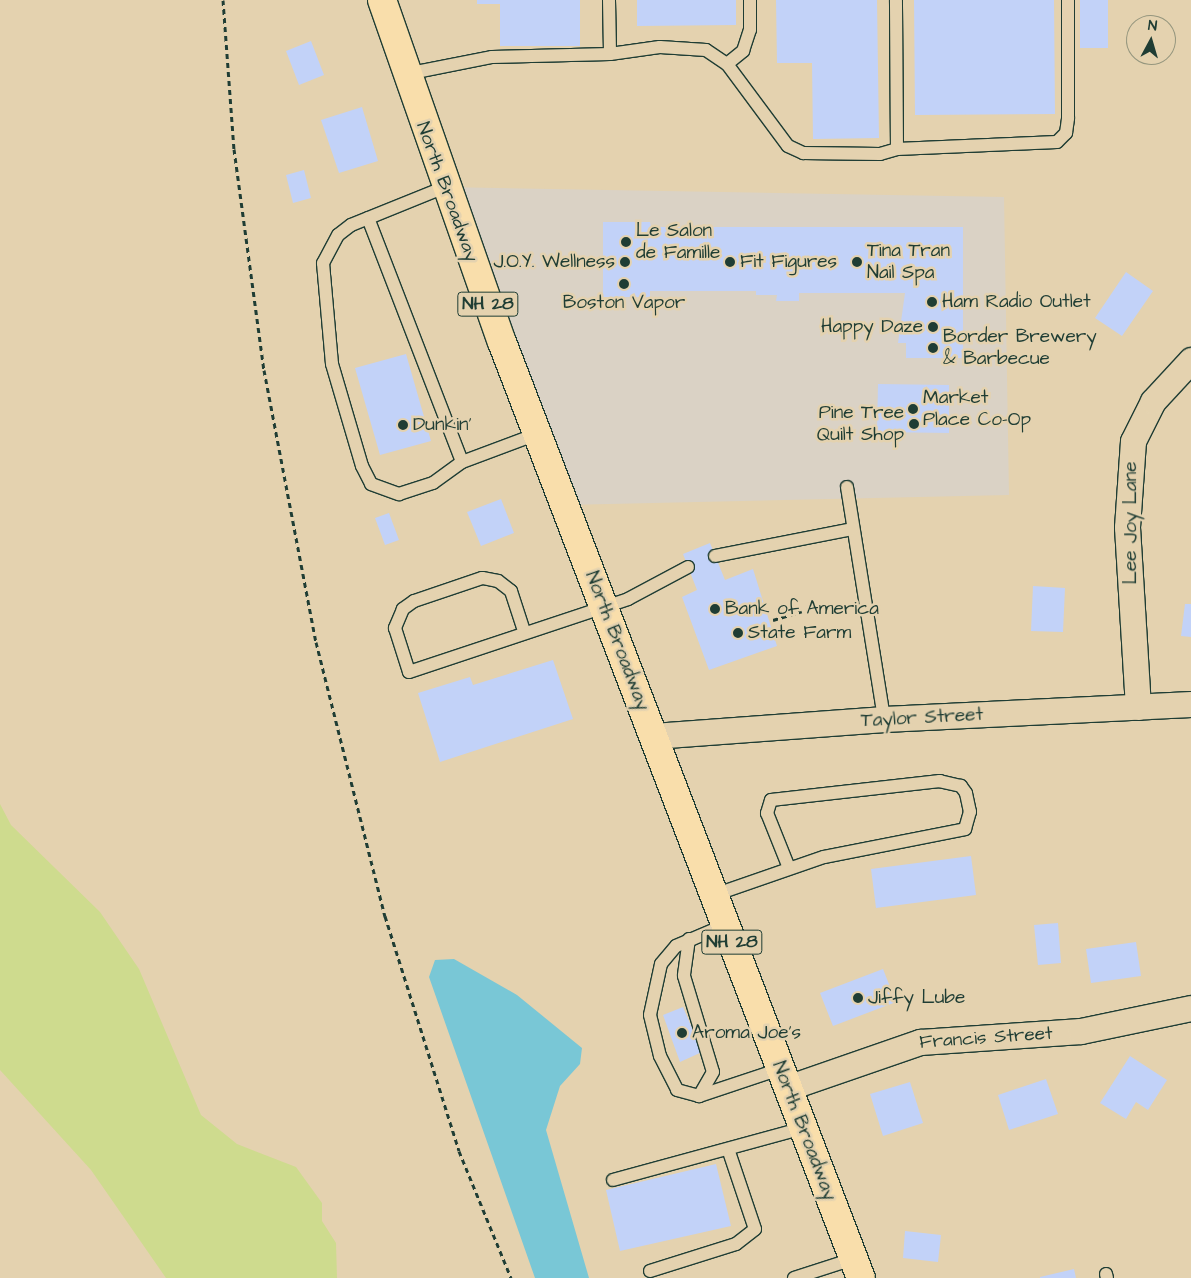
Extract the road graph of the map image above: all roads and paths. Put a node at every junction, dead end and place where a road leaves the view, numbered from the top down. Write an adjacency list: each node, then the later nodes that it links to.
1 (223, 0): 40 (path)
2 (382, 0): 9 (main road, North Broadway / NH 28)
3 (609, 0): 7 (lane)
4 (750, 0): 8 (lane)
5 (896, 0): 10 (lane)
6 (1068, 0): 10 (lane)
7 (610, 54): 8 (lane); 9 (lane)
8 (727, 64): 10 (lane)
9 (406, 74): 11 (main road, North Broadway / NH 28)
10 (897, 149)
11 (445, 187): 12 (lane); 14 (main road, North Broadway / NH 28)
12 (368, 218): 15 (lane); 15 (lane)
13 (1191, 360): 25 (street, Lee Joy Lane)
14 (537, 434): 15 (lane); 20 (main road, North Broadway / NH 28)
15 (462, 462)
16 (847, 487): 17 (lane)
17 (852, 529): 18 (lane); 26 (lane)
18 (715, 556)
19 (688, 567): 20 (lane)
20 (602, 606): 23 (lane); 27 (main road, North Broadway / NH 28)
21 (802, 611): 22 (path)
22 (773, 620)
23 (524, 631): 23 (lane)
24 (1191, 704): 25 (street, Taylor Street)
25 (1138, 707): 26 (street, Taylor Street)
26 (884, 719): 27 (street, Taylor Street)
27 (653, 736): 29 (main road, North Broadway / NH 28)
28 (789, 868): 28 (lane); 29 (lane)
29 (714, 895): 30 (main road, North Broadway / NH 28)
30 (725, 925): 31 (lane); 33 (main road, North Broadway / NH 28)
31 (689, 939): 34 (lane); 34 (lane)
32 (1191, 1008): 33 (street, Francis Street)
33 (784, 1078): 34 (lane); 35 (main road, North Broadway / NH 28)
34 (699, 1096)
35 (803, 1128): 36 (lane); 38 (main road, North Broadway / NH 28)
36 (728, 1149): 37 (lane); 39 (lane)
37 (613, 1180)
38 (857, 1268): 41 (lane)
39 (650, 1271)
40 (511, 1278)
41 (794, 1278)

